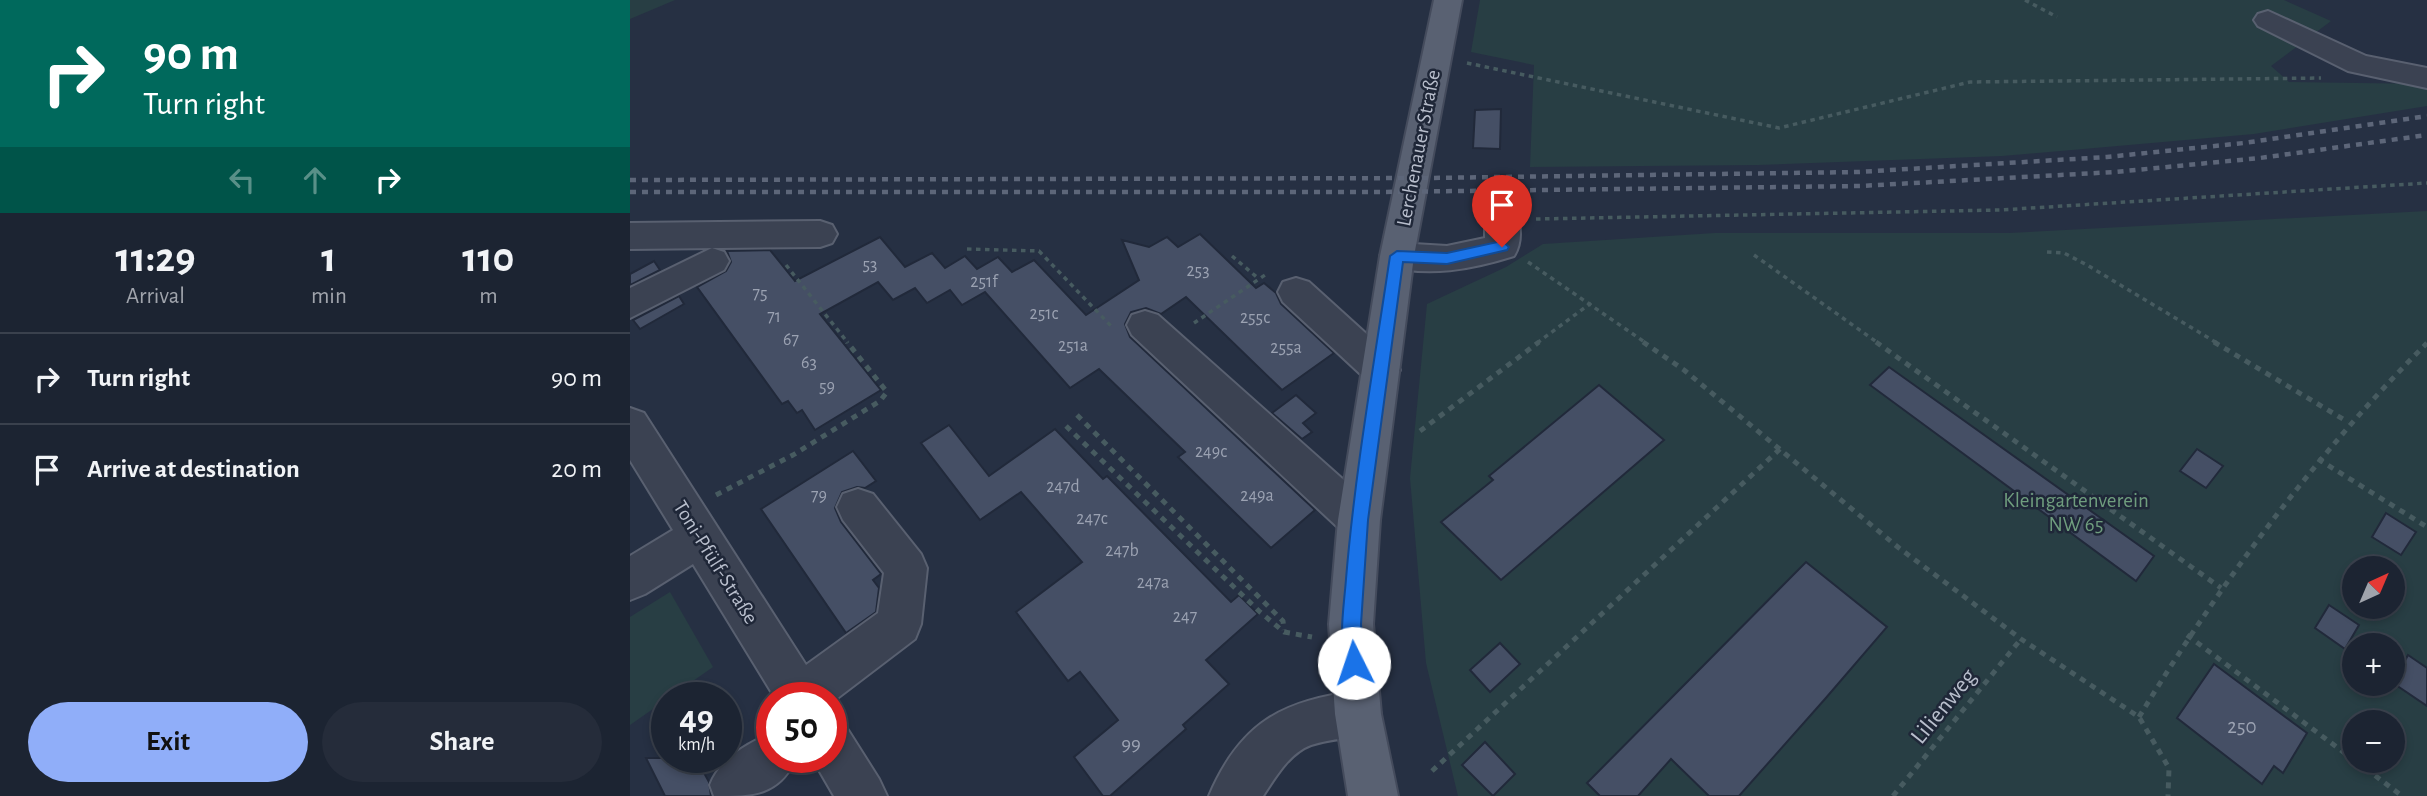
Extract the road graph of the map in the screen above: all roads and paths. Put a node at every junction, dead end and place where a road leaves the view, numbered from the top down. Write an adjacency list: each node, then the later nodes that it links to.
1 (1448, 0): 17 (main road, Lerchenauer Straße)
2 (2025, 0): 3 (path)
3 (2057, 17)
4 (2268, 20): 7 (street)
5 (1463, 62): 6 (path)
6 (2333, 78)
7 (2427, 78)
8 (2427, 183): 9 (path)
9 (1502, 233): 17 (street); 21 (path)
10 (820, 234): 11 (street)
11 (630, 236)
12 (967, 249): 23 (path)
13 (2047, 252): 27 (path)
14 (778, 254): 35 (path)
15 (1754, 255): 38 (path)
16 (1231, 256): 19 (path)
17 (1397, 256): 25 (main road, Lerchenauer Straße)
18 (712, 261): 22 (street)
19 (1259, 279): 20 (path); 23 (path)
20 (1285, 280): 25 (street)
21 (1591, 303): 30 (path); 31 (path)
22 (630, 304)
23 (1154, 333): 34 (street)
24 (2427, 343): 27 (path)
25 (1381, 370): 34 (main road, Lerchenauer Straße)
26 (1077, 415): 39 (path)
27 (2348, 422): 32 (path)
28 (630, 425): 35 (street, Toni-Pfülf-Straße)
29 (1066, 426): 39 (path)
30 (1420, 431)
31 (1781, 448): 42 (path); 49 (path)
32 (2318, 459): 36 (path); 38 (path)
33 (858, 507): 44 (street)
34 (1359, 520): 45 (main road, Lerchenauer Straße)
35 (692, 524): 37 (street); 43 (street, Toni-Pfülf-Straße)
36 (2427, 527)
37 (630, 580)
38 (2221, 588): 40 (path)
39 (1284, 632): 41 (path)
40 (2187, 635): 46 (path); 47 (path)
41 (1322, 639)
42 (2021, 639): 46 (path); 56 (path, Lilienweg)
43 (791, 682)
44 (822, 682)
45 (1359, 714): 54 (street); 55 (main road, Lerchenauer Straße)
46 (2139, 717): 57 (path)
47 (2342, 751)
48 (756, 769): 52 (street)
49 (1432, 771)
50 (847, 772): 53 (street)
51 (2371, 773): 58 (path)
52 (734, 785)
53 (862, 796)
54 (1234, 796)
55 (1373, 796)
56 (1893, 796)
57 (2168, 796)
58 (2402, 796)

